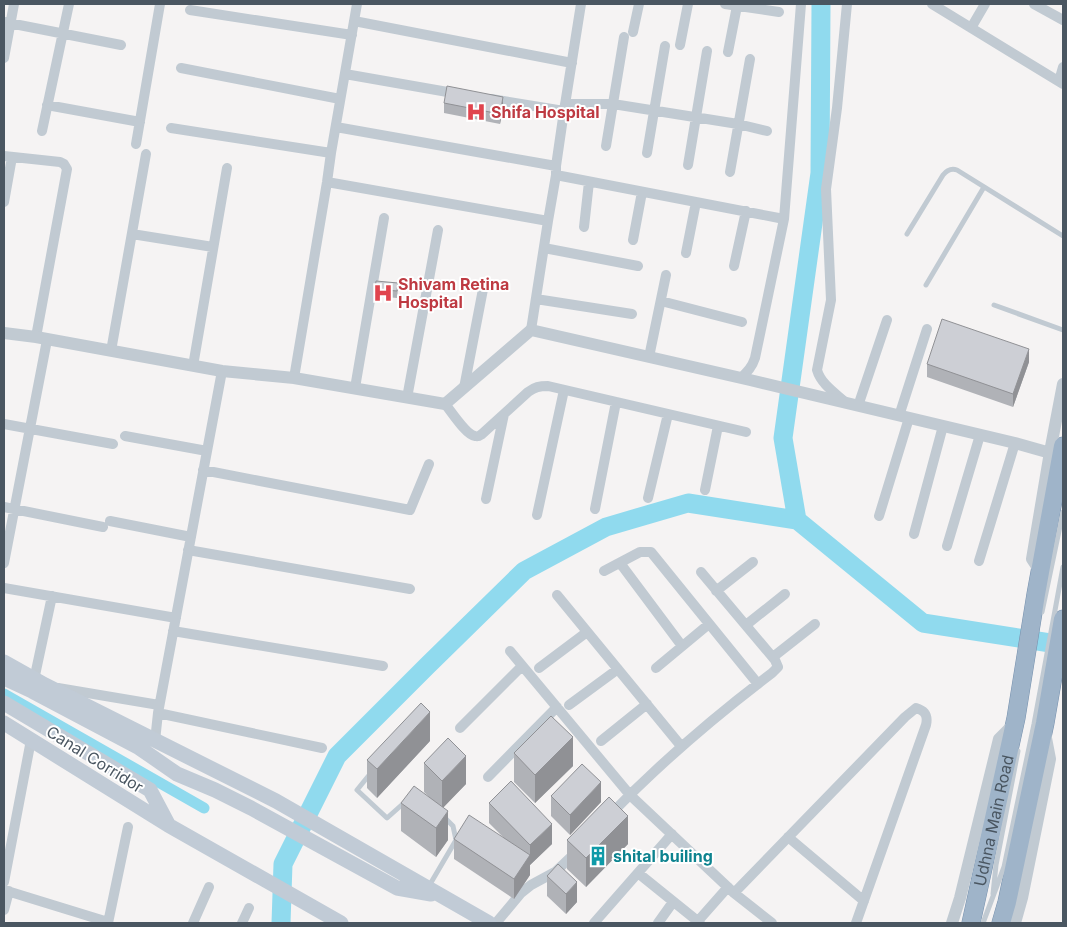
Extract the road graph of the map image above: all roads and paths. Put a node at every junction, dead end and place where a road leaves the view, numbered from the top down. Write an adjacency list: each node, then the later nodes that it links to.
1 (14, 4): 20 (street)
2 (68, 4): 22 (street)
3 (160, 4): 42 (street)
4 (357, 4): 19 (street)
5 (578, 4): 31 (street)
6 (639, 4): 37 (street)
7 (688, 4): 25 (street)
8 (725, 4): 14 (street)
9 (801, 4): 66 (street)
10 (847, 4): 106 (street)
11 (932, 4): 15 (street)
12 (985, 4): 21 (street)
13 (1034, 4): 18 (street)
14 (737, 6): 17 (street); 28 (street)
15 (945, 7): 21 (street)
16 (190, 10): 23 (street)
17 (780, 12)
18 (1063, 20)
19 (354, 21): 23 (street); 31 (street)
20 (7, 22): 22 (street); 29 (street)
21 (971, 28): 35 (street)
22 (62, 34): 24 (street); 38 (street)
23 (352, 34): 34 (street)
24 (121, 45)
25 (680, 45)
26 (665, 46): 40 (street)
27 (707, 51): 41 (street)
28 (728, 52)
29 (4, 58)
30 (750, 59): 43 (street)
31 (572, 62): 39 (street)
32 (1063, 67): 35 (street)
33 (180, 68): 36 (street)
34 (345, 74): 36 (street); 39 (street)
35 (1061, 82)
36 (340, 99): 44 (street)
37 (613, 104): 39 (street); 40 (street); 49 (street)
38 (47, 105): 42 (street); 46 (street)
39 (564, 108): 56 (street)
40 (654, 110): 41 (street); 51 (street)
41 (696, 117): 43 (street); 54 (street)
42 (140, 122): 48 (street)
43 (738, 124): 47 (street); 57 (street)
44 (336, 127): 50 (street); 56 (street)
45 (171, 128): 50 (street)
46 (42, 131)
47 (767, 131)
48 (136, 144)
49 (606, 146)
50 (331, 152): 58 (street)
51 (647, 153)
52 (146, 154): 70 (street)
53 (8, 156): 62 (street); 92 (street)
54 (688, 165)
55 (227, 168): 74 (street)
56 (556, 171): 59 (street); 67 (street)
57 (730, 172)
58 (327, 182): 67 (street); 97 (street)
59 (589, 182): 61 (street); 68 (street)
60 (984, 187): 71 (lane); 72 (lane); 81 (lane)
61 (642, 192): 63 (street); 73 (street)
62 (4, 202)
63 (696, 202): 64 (street); 76 (street)
64 (746, 212): 66 (street); 78 (street)
65 (384, 218): 100 (street)
66 (784, 219): 98 (street)
67 (548, 221): 75 (street)
68 (584, 227)
69 (438, 230): 103 (street)
70 (132, 234): 74 (street); 93 (street)
71 (907, 234)
72 (1063, 236)
73 (633, 240)
74 (213, 247): 95 (street)
75 (544, 248): 77 (street); 82 (street)
76 (686, 253)
77 (638, 266)
78 (734, 266)
79 (666, 275): 83 (street)
80 (484, 284): 101 (street)
81 (926, 285)
82 (536, 299): 85 (street); 88 (street)
83 (661, 301): 87 (street); 94 (street)
84 (994, 305): 90 (lane)
85 (632, 314)
86 (887, 320): 106 (street)
87 (742, 322)
88 (531, 330): 94 (street); 101 (street)
89 (927, 330): 109 (street)
90 (1063, 330)
91 (4, 333): 92 (street)
92 (42, 339): 93 (street); 113 (street)
93 (111, 351): 95 (street)
94 (649, 357): 98 (street)
95 (193, 366): 96 (street)
96 (222, 371): 97 (street); 119 (street)
97 (294, 378): 100 (street)
98 (746, 379): 106 (street)
99 (1063, 384): 120 (street)
100 (355, 388): 103 (street)
101 (464, 388): 105 (street)
102 (564, 390): 104 (street); 107 (street); 129 (street)
103 (407, 398): 105 (street)
104 (616, 402): 108 (street); 127 (street)
105 (445, 404): 107 (street)
106 (852, 404): 109 (street)
107 (504, 414): 125 (street)
108 (668, 414): 111 (street); 124 (street)
109 (904, 417): 112 (street); 130 (street)
110 (4, 424): 113 (street)
111 (718, 426): 114 (street); 123 (street)
112 (943, 426): 115 (street); 131 (street)
113 (30, 430): 118 (street); 126 (street)
114 (746, 432)
115 (980, 435): 117 (street); 133 (street)
116 (125, 436): 119 (street)
117 (1015, 443): 120 (street); 135 (street)
118 (113, 444)
119 (207, 451): 122 (street)
120 (1058, 451): 148 (highway)
121 (429, 464): 122 (street)
122 (203, 470): 132 (street)
123 (705, 490)
124 (648, 498)
125 (486, 499)
126 (9, 508): 132 (street); 137 (street)
127 (595, 509)
128 (1063, 512): 148 (lane)
129 (537, 515)
130 (879, 516)
131 (914, 534)
132 (191, 537): 134 (street)
133 (947, 546)
134 (188, 550): 143 (street); 150 (street)
135 (979, 561)
136 (753, 562): 144 (street)
137 (4, 563)
138 (620, 563): 140 (street); 152 (street); 157 (street)
139 (1063, 567): 149 (lane)
140 (604, 571)
141 (700, 572): 144 (street)
142 (4, 588): 147 (street)
143 (410, 589)
144 (716, 592): 154 (street)
145 (785, 594): 154 (street)
146 (557, 595): 156 (street)
147 (52, 596): 150 (street); 167 (street)
148 (1040, 597): 151 (lane); 174 (highway, Udhna Main Road)
149 (1059, 612): 176 (highway)
150 (176, 618): 155 (street)
151 (1041, 618)
152 (710, 624): 157 (street); 168 (street)
153 (814, 624): 159 (street)
154 (746, 625): 159 (street)
155 (173, 630): 161 (street); 173 (street)
156 (587, 632): 163 (street); 165 (street)
157 (682, 646): 164 (street)
158 (510, 651): 162 (street)
159 (773, 657): 168 (street)
160 (4, 662): 167 (main road)
161 (383, 666)
162 (522, 666): 172 (street); 177 (street)
163 (539, 668)
164 (656, 668)
165 (618, 669): 170 (street); 171 (street)
166 (4, 678): 186 (main road)
167 (40, 682): 173 (street); 179 (main road)
168 (758, 684): 181 (street)
169 (4, 703): 192 (main road)
170 (646, 704): 180 (street); 181 (street)
171 (569, 705)
172 (557, 707): 187 (street); 188 (street)
173 (159, 709): 179 (street); 182 (street)
174 (1016, 720): 218 (street); 219 (highway, Udhna Main Road)
175 (4, 723): 178 (main road, Canal Corridor)
176 (1041, 725): 202 (lane); 221 (highway); 222 (street)
177 (460, 728)
178 (31, 740): 192 (main road, Canal Corridor); 199 (street)
179 (154, 741): 184 (main road)
180 (601, 741)
181 (682, 746): 188 (street)
182 (322, 748)
183 (1018, 750): 202 (lane)
184 (193, 760): 186 (main road); 201 (main road)
185 (375, 769): 189 (lane)
186 (177, 774): 201 (main road)
187 (488, 777)
188 (630, 794): 191 (street); 194 (street)
189 (408, 799)
190 (439, 813): 201 (lane)
191 (604, 822)
192 (168, 825): 211 (main road, Canal Corridor)
193 (128, 827): 207 (street)
194 (672, 834): 197 (street); 200 (street)
195 (788, 837): 200 (street); 203 (street); 203 (street)
196 (584, 844): 213 (street)
197 (638, 873): 204 (street); 214 (street)
198 (209, 887): 209 (street)
199 (6, 888): 206 (street); 207 (street)
200 (731, 890): 208 (street); 216 (street)
201 (434, 892): 212 (main road)
202 (993, 894): 220 (lane)
203 (864, 901): 217 (street)
204 (674, 902): 208 (street); 215 (street)
205 (249, 908): 210 (street)
206 (4, 910)
207 (103, 922)
208 (699, 922)
209 (193, 923)
210 (242, 923)
211 (341, 923)
212 (489, 923)
213 (496, 923)
214 (594, 923)
215 (658, 923)
216 (772, 923)
217 (856, 923)
218 (952, 923)
219 (971, 923)
220 (983, 923)
221 (1001, 923)
222 (1015, 923)

